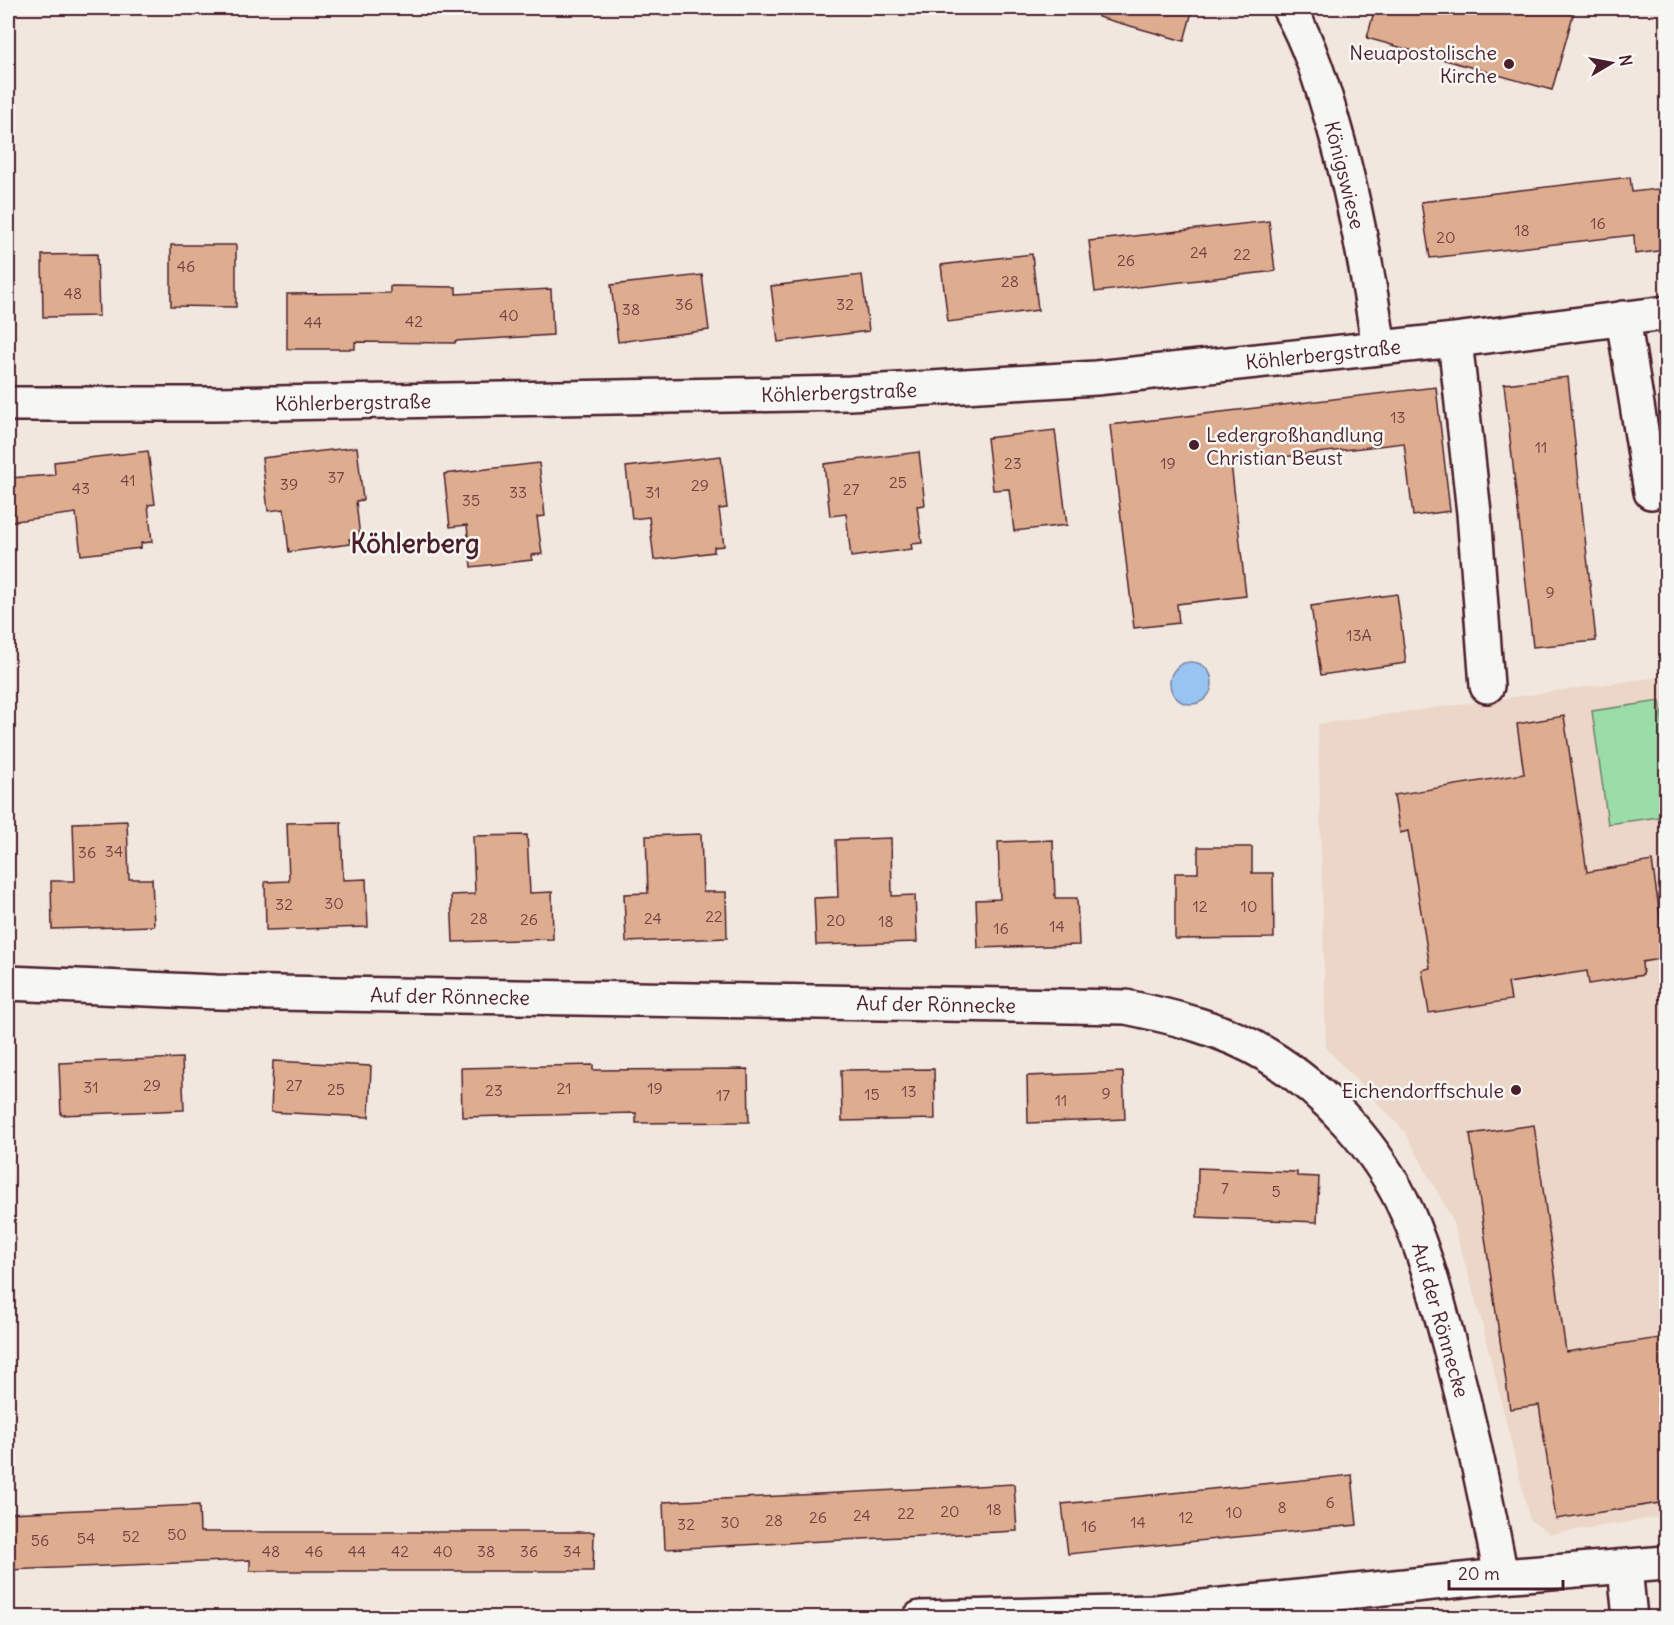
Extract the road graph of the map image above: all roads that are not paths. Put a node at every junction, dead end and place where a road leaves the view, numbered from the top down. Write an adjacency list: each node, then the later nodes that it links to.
1 (1289, 8): 5 (street, Königswiese)
2 (1666, 313): 3 (street, Köhlerbergstraße)
3 (1623, 318): 4 (street, Köhlerbergstraße); 7 (street)
4 (1455, 340): 5 (street, Köhlerbergstraße); 8 (street)
5 (1379, 348): 6 (street, Köhlerbergstraße)
6 (8, 404)
7 (1651, 492)
8 (1487, 686)
9 (8, 983): 12 (street, Auf der Rönnecke)
10 (1666, 1563): 11 (street)
11 (1625, 1568): 12 (street); 15 (street)
12 (1501, 1576): 13 (street)
13 (1023, 1616): 14 (street)
14 (920, 1617)
15 (1630, 1617)

